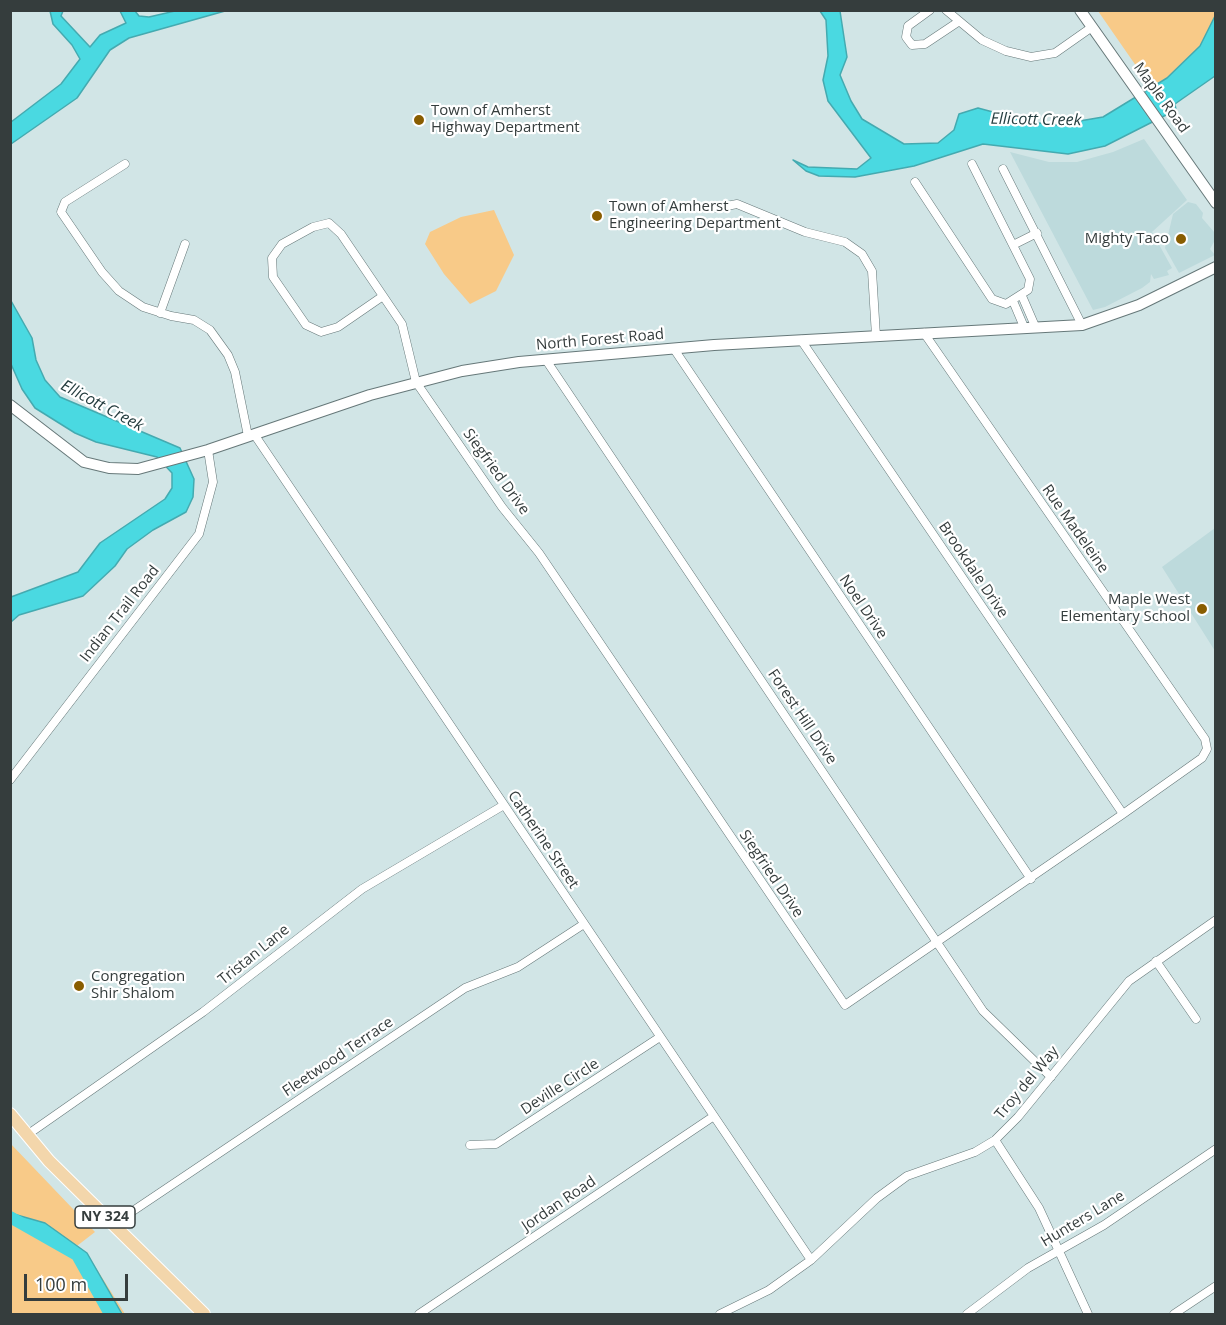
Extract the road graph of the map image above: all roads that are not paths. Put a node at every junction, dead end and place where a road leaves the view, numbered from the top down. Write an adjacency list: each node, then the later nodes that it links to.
1 (930, 10): 4 (street)
2 (946, 10): 4 (street)
3 (1080, 10): 5 (street, Maple Road)
4 (958, 22): 5 (street)
5 (1092, 27): 10 (street, Maple Road)
6 (125, 164): 19 (street)
7 (972, 164): 14 (street)
8 (1003, 169): 12 (street)
9 (915, 182): 18 (street)
10 (1215, 203)
11 (716, 208): 23 (street)
12 (1037, 233): 14 (street); 20 (street)
13 (185, 244): 19 (street)
14 (1013, 245): 17 (street)
15 (1215, 267): 20 (street, North Forest Road)
16 (383, 296): 16 (street); 27 (street)
17 (1022, 297): 18 (street); 21 (street)
18 (1013, 301): 21 (street)
19 (160, 313): 29 (street)
20 (1082, 325): 21 (street, North Forest Road)
21 (1029, 327): 22 (street, North Forest Road)
22 (924, 333): 23 (street, North Forest Road); 31 (street, Rue Madeleine)
23 (876, 336): 24 (street, North Forest Road)
24 (801, 340): 25 (street, North Forest Road); 34 (street, Brookdale Drive)
25 (674, 349): 26 (street, North Forest Road); 35 (street, Noel Drive)
26 (546, 360): 27 (street, North Forest Road); 38 (street, Forest Hill Drive)
27 (416, 382): 29 (street, North Forest Road); 38 (street, Siegfried Drive)
28 (10, 405): 30 (street, North Forest Road)
29 (251, 435): 30 (street, North Forest Road); 33 (street, Catherine Street)
30 (208, 450): 32 (street, Indian Trail Road)
31 (1205, 738): 34 (street, Siegfried Drive)
32 (10, 780)
33 (504, 805): 37 (street, Catherine Street); 45 (street, Tristan Lane)
34 (1123, 814): 35 (street, Siegfried Drive)
35 (1031, 879): 38 (street, Siegfried Drive)
36 (1215, 920): 39 (street, Troy del Way)
37 (584, 924): 41 (street, Catherine Street); 49 (street, Fleetwood Terrace)
38 (937, 943): 42 (street, Forest Hill Drive)
39 (1156, 961): 40 (street); 42 (street, Troy del Way)
40 (1196, 1019)
41 (660, 1037): 44 (street, Catherine Street); 47 (street, Deville Circle)
42 (1051, 1077): 46 (street, Troy del Way)
43 (10, 1114): 45 (main road, NY 324)
44 (714, 1116): 51 (street, Catherine Street); 54 (street, Jordan Road)
45 (27, 1135): 49 (main road, NY 324)
46 (995, 1140): 50 (street); 51 (street, Troy del Way)
47 (470, 1145)
48 (1215, 1149): 50 (street, Hunters Lane)
49 (112, 1225): 53 (main road, NY 324)
50 (1058, 1250): 56 (street, Hunters Lane); 57 (street)
51 (811, 1260): 55 (street, Troy del Way)
52 (1215, 1286): 58 (street)
53 (204, 1314)
54 (419, 1314)
55 (720, 1314)
56 (967, 1314)
57 (1088, 1314)
58 (1174, 1314)

